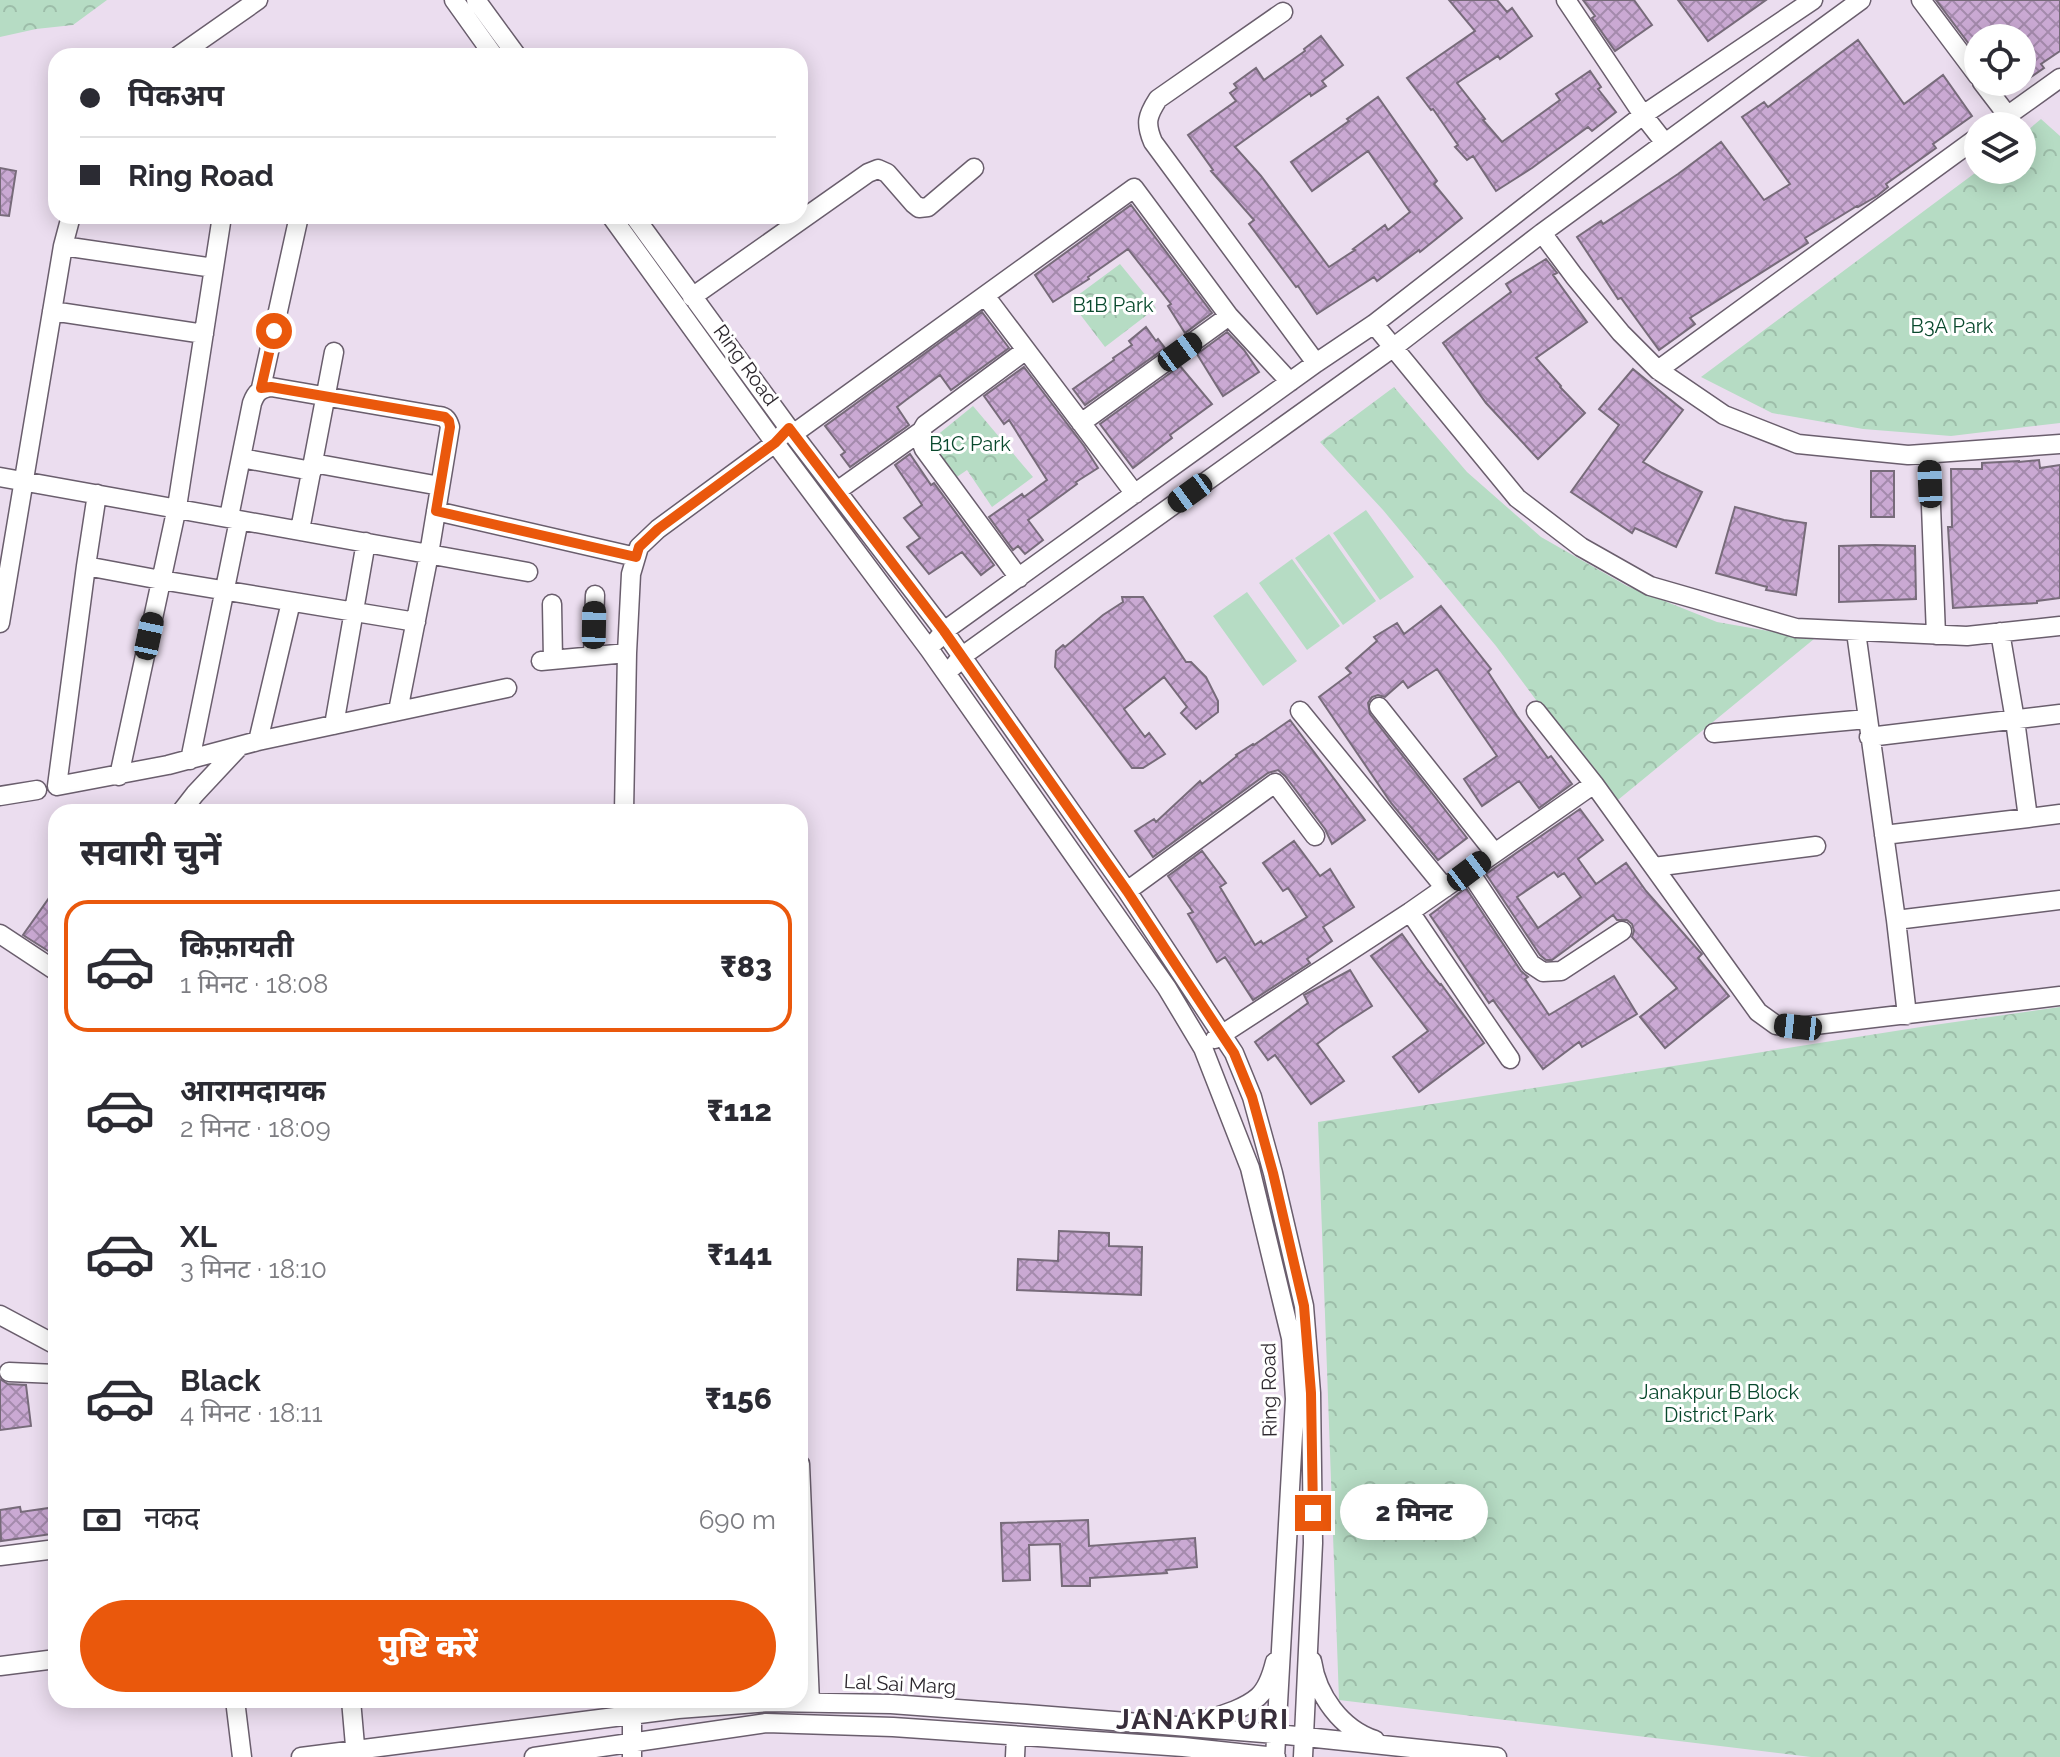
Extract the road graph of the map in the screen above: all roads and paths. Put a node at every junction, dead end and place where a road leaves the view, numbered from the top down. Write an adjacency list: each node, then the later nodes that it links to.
1 (258, 0): 9 (street)
2 (454, 0): 10 (street)
3 (476, 0): 11 (street)
4 (1566, 0): 15 (street)
5 (1813, 0): 15 (street)
6 (1861, 0): 16 (street)
7 (1921, 0): 12 (street)
8 (1283, 12): 38 (street)
9 (189, 48)
10 (488, 48)
11 (511, 48)
12 (1964, 57)
13 (2058, 83): 14 (street)
14 (2014, 112)
15 (1643, 115): 16 (street); 33 (street)
16 (1665, 143): 26 (street)
17 (1964, 147): 39 (street)
18 (974, 168): 19 (street)
19 (808, 215)
20 (69, 224): 27 (street)
21 (221, 224): 28 (street)
22 (297, 224): 41 (street)
23 (617, 224): 46 (street, Ring Road)
24 (640, 224): 29 (street, Ring Road)
25 (796, 224): 29 (street)
26 (1542, 233): 35 (street); 39 (street)
27 (63, 246): 28 (street); 31 (street)
28 (214, 268): 34 (street)
29 (692, 297): 44 (street, Ring Road)
30 (986, 297): 32 (street); 36 (street); 44 (street)
31 (52, 311): 34 (street); 52 (street)
32 (1229, 316): 40 (street); 43 (street)
33 (1374, 324): 35 (street); 38 (street)
34 (204, 334): 57 (street)
35 (1394, 347): 77 (street); 83 (street)
36 (1026, 350): 43 (street); 45 (street)
37 (334, 352): 42 (street)
38 (1316, 363): 40 (street)
39 (1658, 370): 48 (street)
40 (1290, 382): 56 (street)
41 (261, 388): 42 (street); 49 (street)
42 (326, 397): 50 (street); 53 (street)
43 (1081, 423): 56 (street)
44 (796, 429): 46 (street); 54 (street, Ring Road)
45 (920, 432): 54 (street); 66 (street)
46 (775, 443): 63 (street); 80 (street, Ring Road)
47 (2060, 444): 48 (street)
48 (1929, 454): 79 (street)
49 (241, 458): 50 (street); 59 (street)
50 (312, 467): 53 (street); 60 (street)
51 (0, 477): 52 (street)
52 (23, 482): 55 (street); 74 (street)
53 (440, 486): 58 (street)
54 (837, 491): 76 (street, Ring Road)
55 (97, 494): 57 (street); 64 (street)
56 (1135, 494): 66 (street)
57 (177, 507): 59 (street); 67 (street)
58 (436, 511): 62 (street); 63 (street)
59 (234, 519): 60 (street); 68 (street)
60 (300, 530): 61 (street)
61 (366, 542): 62 (street); 72 (street)
62 (429, 554): 65 (street); 73 (street)
63 (636, 557): 81 (street)
64 (86, 566): 67 (street); 98 (street)
65 (528, 572)
66 (1019, 578): 76 (street)
67 (161, 580): 68 (street); 98 (street)
68 (224, 591): 70 (street); 97 (street)
69 (595, 595): 82 (street)
70 (291, 602): 72 (street); 95 (street)
71 (552, 604): 82 (street)
72 (355, 612): 73 (street); 92 (street)
73 (416, 622): 87 (street)
74 (0, 623)
75 (2060, 626): 78 (street)
76 (944, 631): 80 (street); 83 (street, Ring Road)
77 (1856, 632): 79 (street); 93 (street)
78 (2000, 632): 79 (street); 91 (street)
79 (1936, 635)
80 (929, 649): 84 (street, Ring Road)
81 (627, 653): 82 (street); 103 (street)
82 (593, 656)
83 (961, 657): 84 (street); 113 (street, Ring Road)
84 (947, 674): 123 (street, Ring Road)
85 (507, 688): 87 (street)
86 (1379, 707): 109 (street)
87 (398, 711): 92 (street)
88 (1300, 711): 112 (street)
89 (1536, 711): 99 (street)
90 (2060, 714): 91 (street)
91 (2015, 720): 93 (street); 105 (street)
92 (334, 725): 95 (street)
93 (1868, 728): 94 (street); 106 (street)
94 (1714, 733)
95 (258, 741): 96 (street)
96 (239, 747): 97 (street); 102 (street)
97 (190, 760): 98 (street)
98 (119, 776)
99 (1594, 784): 109 (street); 110 (street)
100 (37, 790): 101 (street)
101 (0, 796)
102 (187, 804)
103 (624, 804)
104 (2060, 814): 105 (street)
105 (2028, 818): 106 (street)
106 (1884, 835): 116 (street)
107 (1315, 836): 113 (street)
108 (1816, 846): 110 (street)
109 (1494, 852): 111 (street)
110 (1654, 867): 121 (street)
111 (1469, 871): 112 (street); 117 (street)
112 (1445, 888): 115 (street)
113 (1127, 891): 122 (street, Ring Road)
114 (2060, 900): 116 (street)
115 (1410, 912): 122 (street); 124 (street)
116 (1896, 920): 121 (street)
117 (1622, 931)
118 (0, 934): 119 (street)
119 (48, 966)
120 (2060, 996): 121 (street)
121 (1907, 1015)
122 (1223, 1034): 123 (street); 129 (street, Ring Road)
123 (1203, 1048): 129 (street, Ring Road)
124 (1510, 1059)
125 (0, 1315): 126 (street)
126 (48, 1341)
127 (9, 1372): 128 (street)
128 (48, 1374)
129 (1303, 1398): 132 (street, Ring Road); 133 (street, Ring Road)
130 (48, 1550): 131 (street)
131 (0, 1556)
132 (1308, 1630): 147 (street, Ring Road); 148 (street)
133 (1283, 1637): 144 (street); 145 (street, Ring Road)
134 (48, 1660): 136 (street)
135 (808, 1660): 137 (street)
136 (0, 1666)
137 (810, 1703): 144 (street, Lal Sai Marg)
138 (236, 1708): 151 (street)
139 (352, 1708): 150 (street)
140 (626, 1708): 150 (street, Lal Sai Marg)
141 (632, 1708): 149 (street)
142 (655, 1708): 143 (street, Lal Sai Marg)
143 (691, 1708)
144 (1186, 1727): 145 (street, Lal Sai Marg)
145 (1277, 1734): 147 (street, Lal Sai Marg); 155 (street, Ring Road)
146 (1016, 1736): 149 (street); 154 (street); 155 (street)
147 (1304, 1737): 148 (street, Lal Sai Marg); 156 (street, Ring Road)
148 (1393, 1746): 157 (street, Lal Sai Marg)
149 (632, 1750): 153 (street)
150 (355, 1754): 152 (street, Lal Sai Marg)
151 (242, 1757)
152 (301, 1757)
153 (534, 1757)
154 (1015, 1757)
155 (1276, 1757)
156 (1303, 1757)
157 (1497, 1757)

